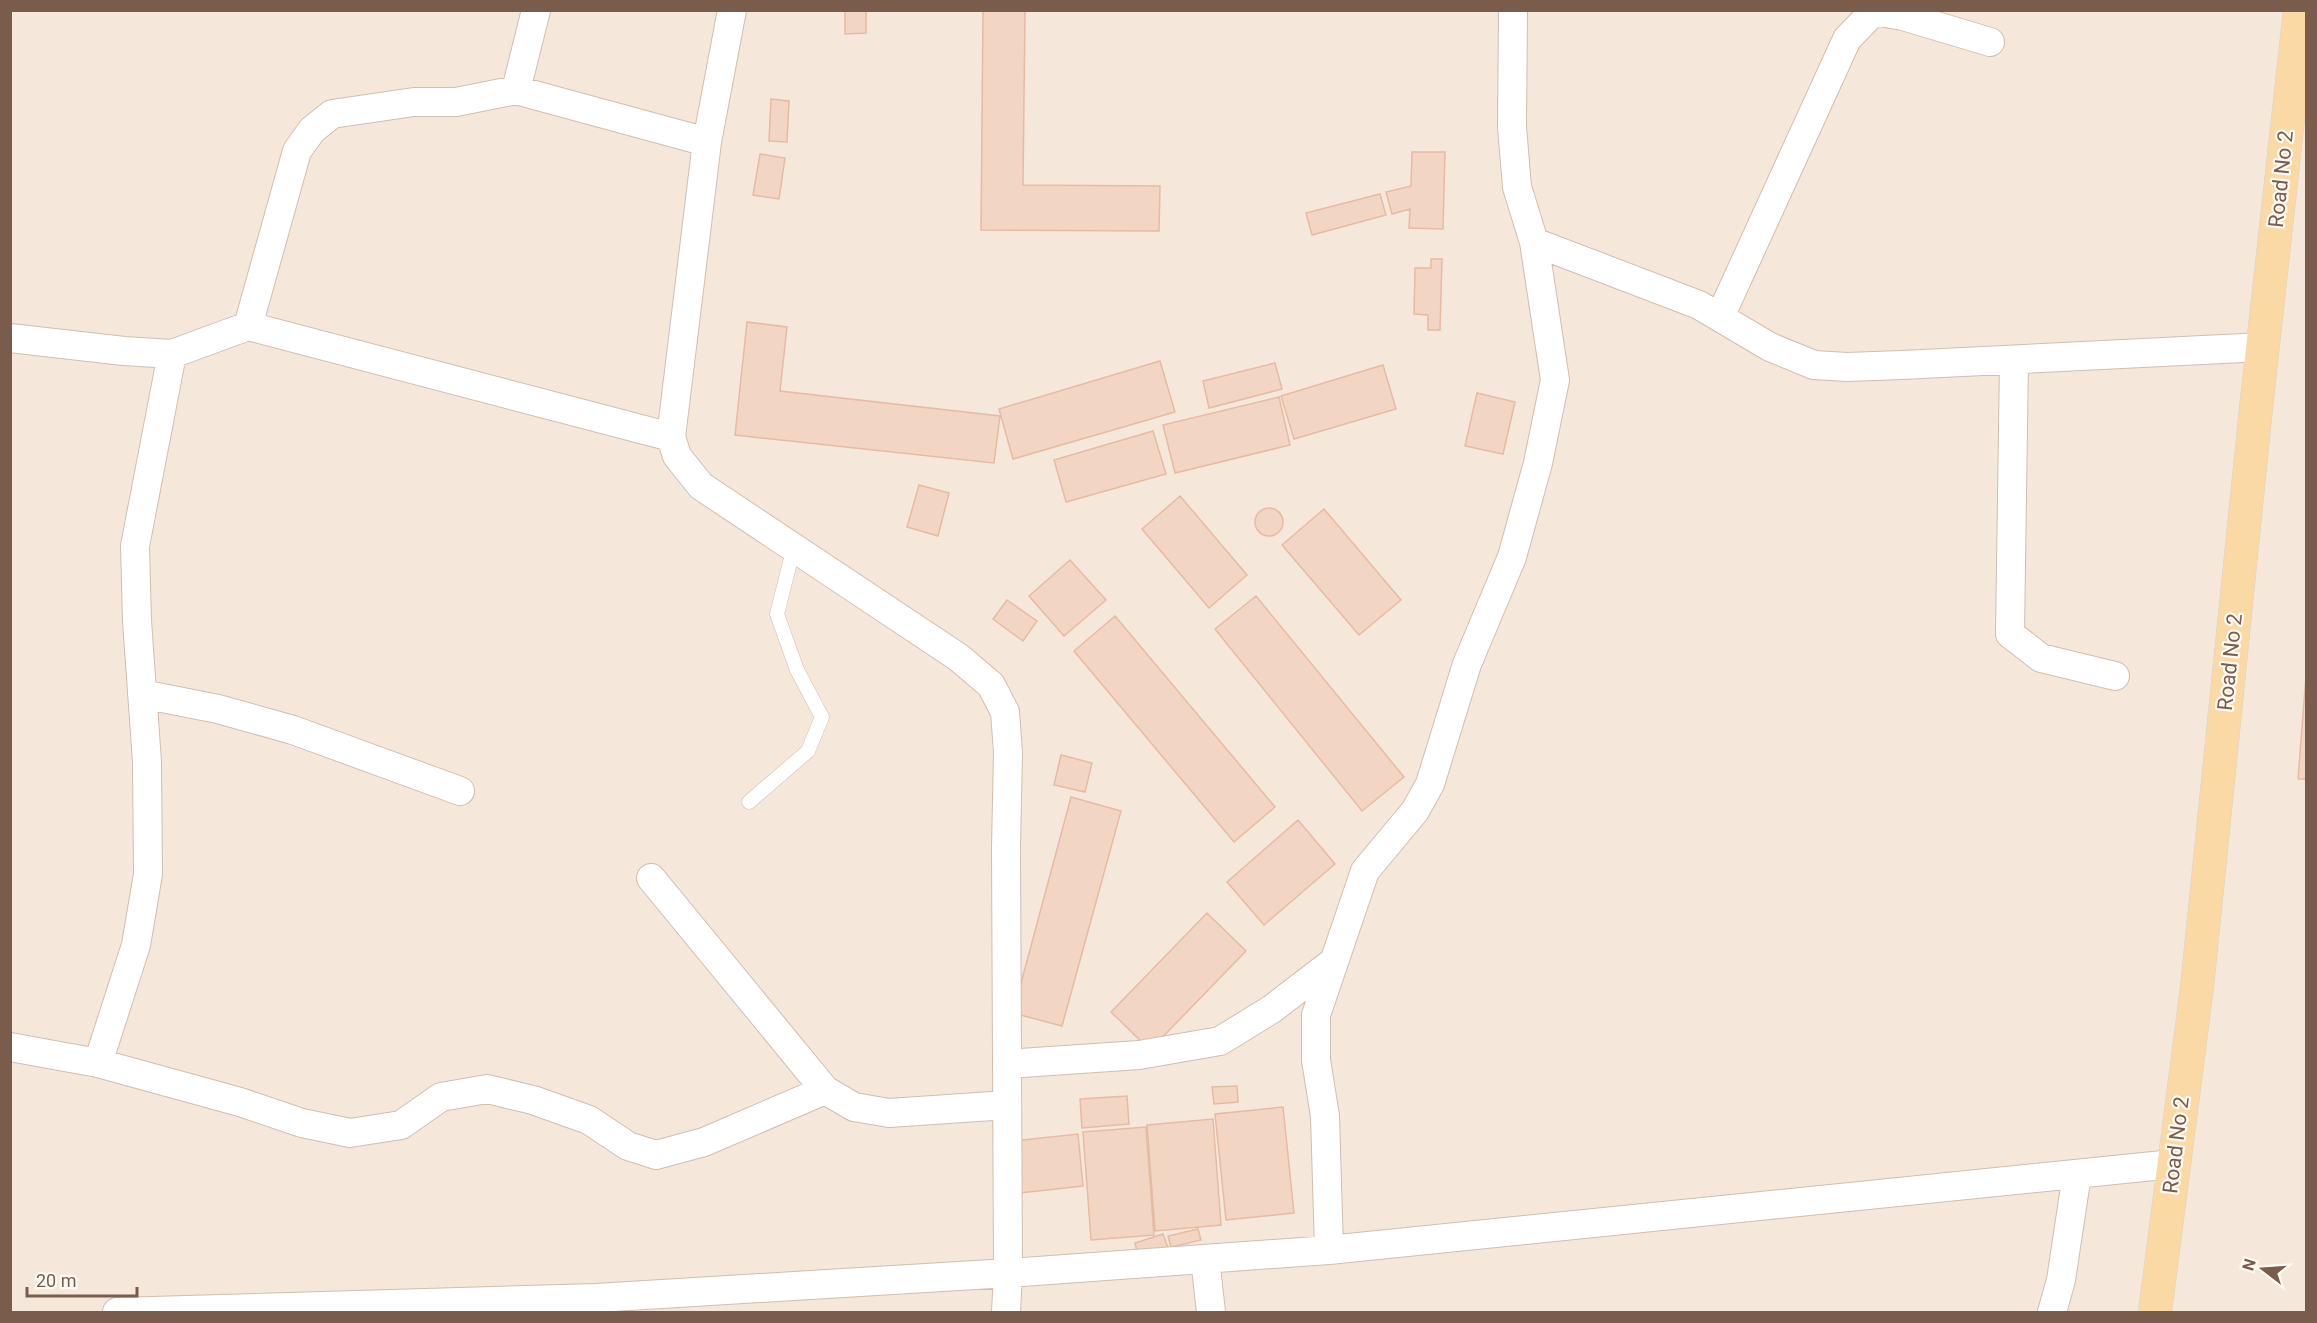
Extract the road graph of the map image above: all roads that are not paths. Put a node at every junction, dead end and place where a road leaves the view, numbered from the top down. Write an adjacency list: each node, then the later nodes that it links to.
1 (536, 10): 6 (street)
2 (732, 10): 7 (street)
3 (1513, 10): 8 (street)
4 (2300, 10): 12 (main road, Road No 2)
5 (1990, 42): 9 (street)
6 (516, 90): 7 (street); 10 (street)
7 (707, 142): 15 (street)
8 (1534, 242): 9 (street); 22 (street)
9 (1720, 317): 14 (street)
10 (248, 327): 13 (street); 15 (street)
11 (10, 338): 13 (street)
12 (2263, 346): 14 (street); 28 (main road, Road No 2)
13 (172, 354): 18 (street)
14 (2014, 360): 17 (street)
15 (671, 437): 16 (street)
16 (794, 547): 20 (lane); 25 (street)
17 (2115, 676)
18 (142, 694): 19 (street); 24 (street)
19 (460, 790)
20 (749, 802)
21 (651, 878): 26 (street)
22 (1333, 962): 25 (street); 30 (street)
23 (10, 1047): 24 (street)
24 (98, 1063): 26 (street)
25 (1007, 1064): 27 (street)
26 (825, 1090): 27 (street)
27 (1007, 1105): 32 (street)
28 (2173, 1164): 29 (street); 37 (main road, Road No 2)
29 (2078, 1174): 30 (street); 36 (street)
30 (1329, 1250): 31 (street)
31 (1205, 1259): 32 (street); 35 (street)
32 (1008, 1273): 33 (street); 34 (street)
33 (117, 1312)
34 (1006, 1312)
35 (1212, 1312)
36 (2052, 1312)
37 (2155, 1312)

